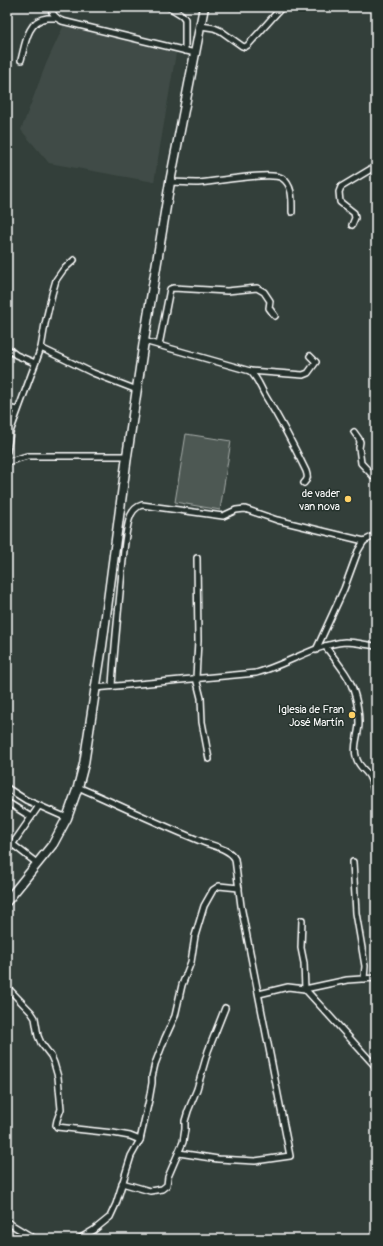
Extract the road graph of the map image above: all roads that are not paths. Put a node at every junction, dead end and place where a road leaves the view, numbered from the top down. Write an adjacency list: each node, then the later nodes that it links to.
1 (50, 7): 5 (street)
2 (169, 7): 7 (street)
3 (204, 7): 6 (main road)
4 (282, 7): 6 (street)
5 (56, 18): 7 (street); 9 (street)
6 (201, 26): 8 (main road)
7 (185, 51): 8 (street)
8 (195, 53): 11 (main road)
9 (21, 60)
10 (376, 166): 13 (street)
11 (170, 182): 12 (street); 16 (main road)
12 (292, 212)
13 (352, 225)
14 (74, 260): 19 (street)
15 (275, 316): 17 (street)
16 (144, 341): 17 (street); 23 (main road)
17 (159, 345): 22 (street)
18 (7, 348): 21 (street)
19 (41, 348): 21 (street); 23 (street)
20 (310, 356): 22 (street)
21 (36, 363): 25 (street)
22 (250, 371): 31 (street)
23 (137, 390): 28 (main road)
24 (7, 408): 25 (street)
25 (18, 410): 27 (street)
26 (354, 432): 30 (street)
27 (7, 451)
28 (127, 456): 29 (street); 42 (main road)
29 (7, 462)
30 (376, 479)
31 (304, 483)
32 (376, 523): 33 (street)
33 (376, 527)
34 (376, 535): 35 (street)
35 (364, 541): 39 (street); 41 (street)
36 (197, 558): 40 (street)
37 (325, 646): 38 (street); 39 (street); 46 (street)
38 (376, 646)
39 (316, 650): 40 (street)
40 (196, 678): 41 (street); 43 (street)
41 (112, 686): 42 (street)
42 (96, 688): 44 (main road)
43 (209, 759)
44 (78, 787): 50 (main road); 56 (street)
45 (7, 788): 48 (street)
46 (376, 800)
47 (7, 802): 49 (street)
48 (39, 806): 49 (street); 50 (street)
49 (31, 817): 52 (street)
50 (66, 818): 55 (main road)
51 (7, 840): 52 (street)
52 (13, 844): 53 (street); 55 (street)
53 (7, 852)
54 (353, 862): 60 (street)
55 (38, 864): 57 (main road)
56 (238, 888): 63 (street); 66 (street)
57 (7, 901)
58 (302, 920): 62 (street)
59 (376, 978): 60 (street)
60 (364, 979): 62 (street)
61 (7, 987): 66 (street)
62 (305, 989): 63 (street); 65 (street)
63 (259, 994): 67 (street)
64 (225, 1008): 67 (street)
65 (376, 1067)
66 (140, 1140): 68 (street)
67 (178, 1153): 68 (street)
68 (122, 1183): 71 (street)
69 (7, 1222): 70 (street)
70 (35, 1239)
71 (78, 1239)

